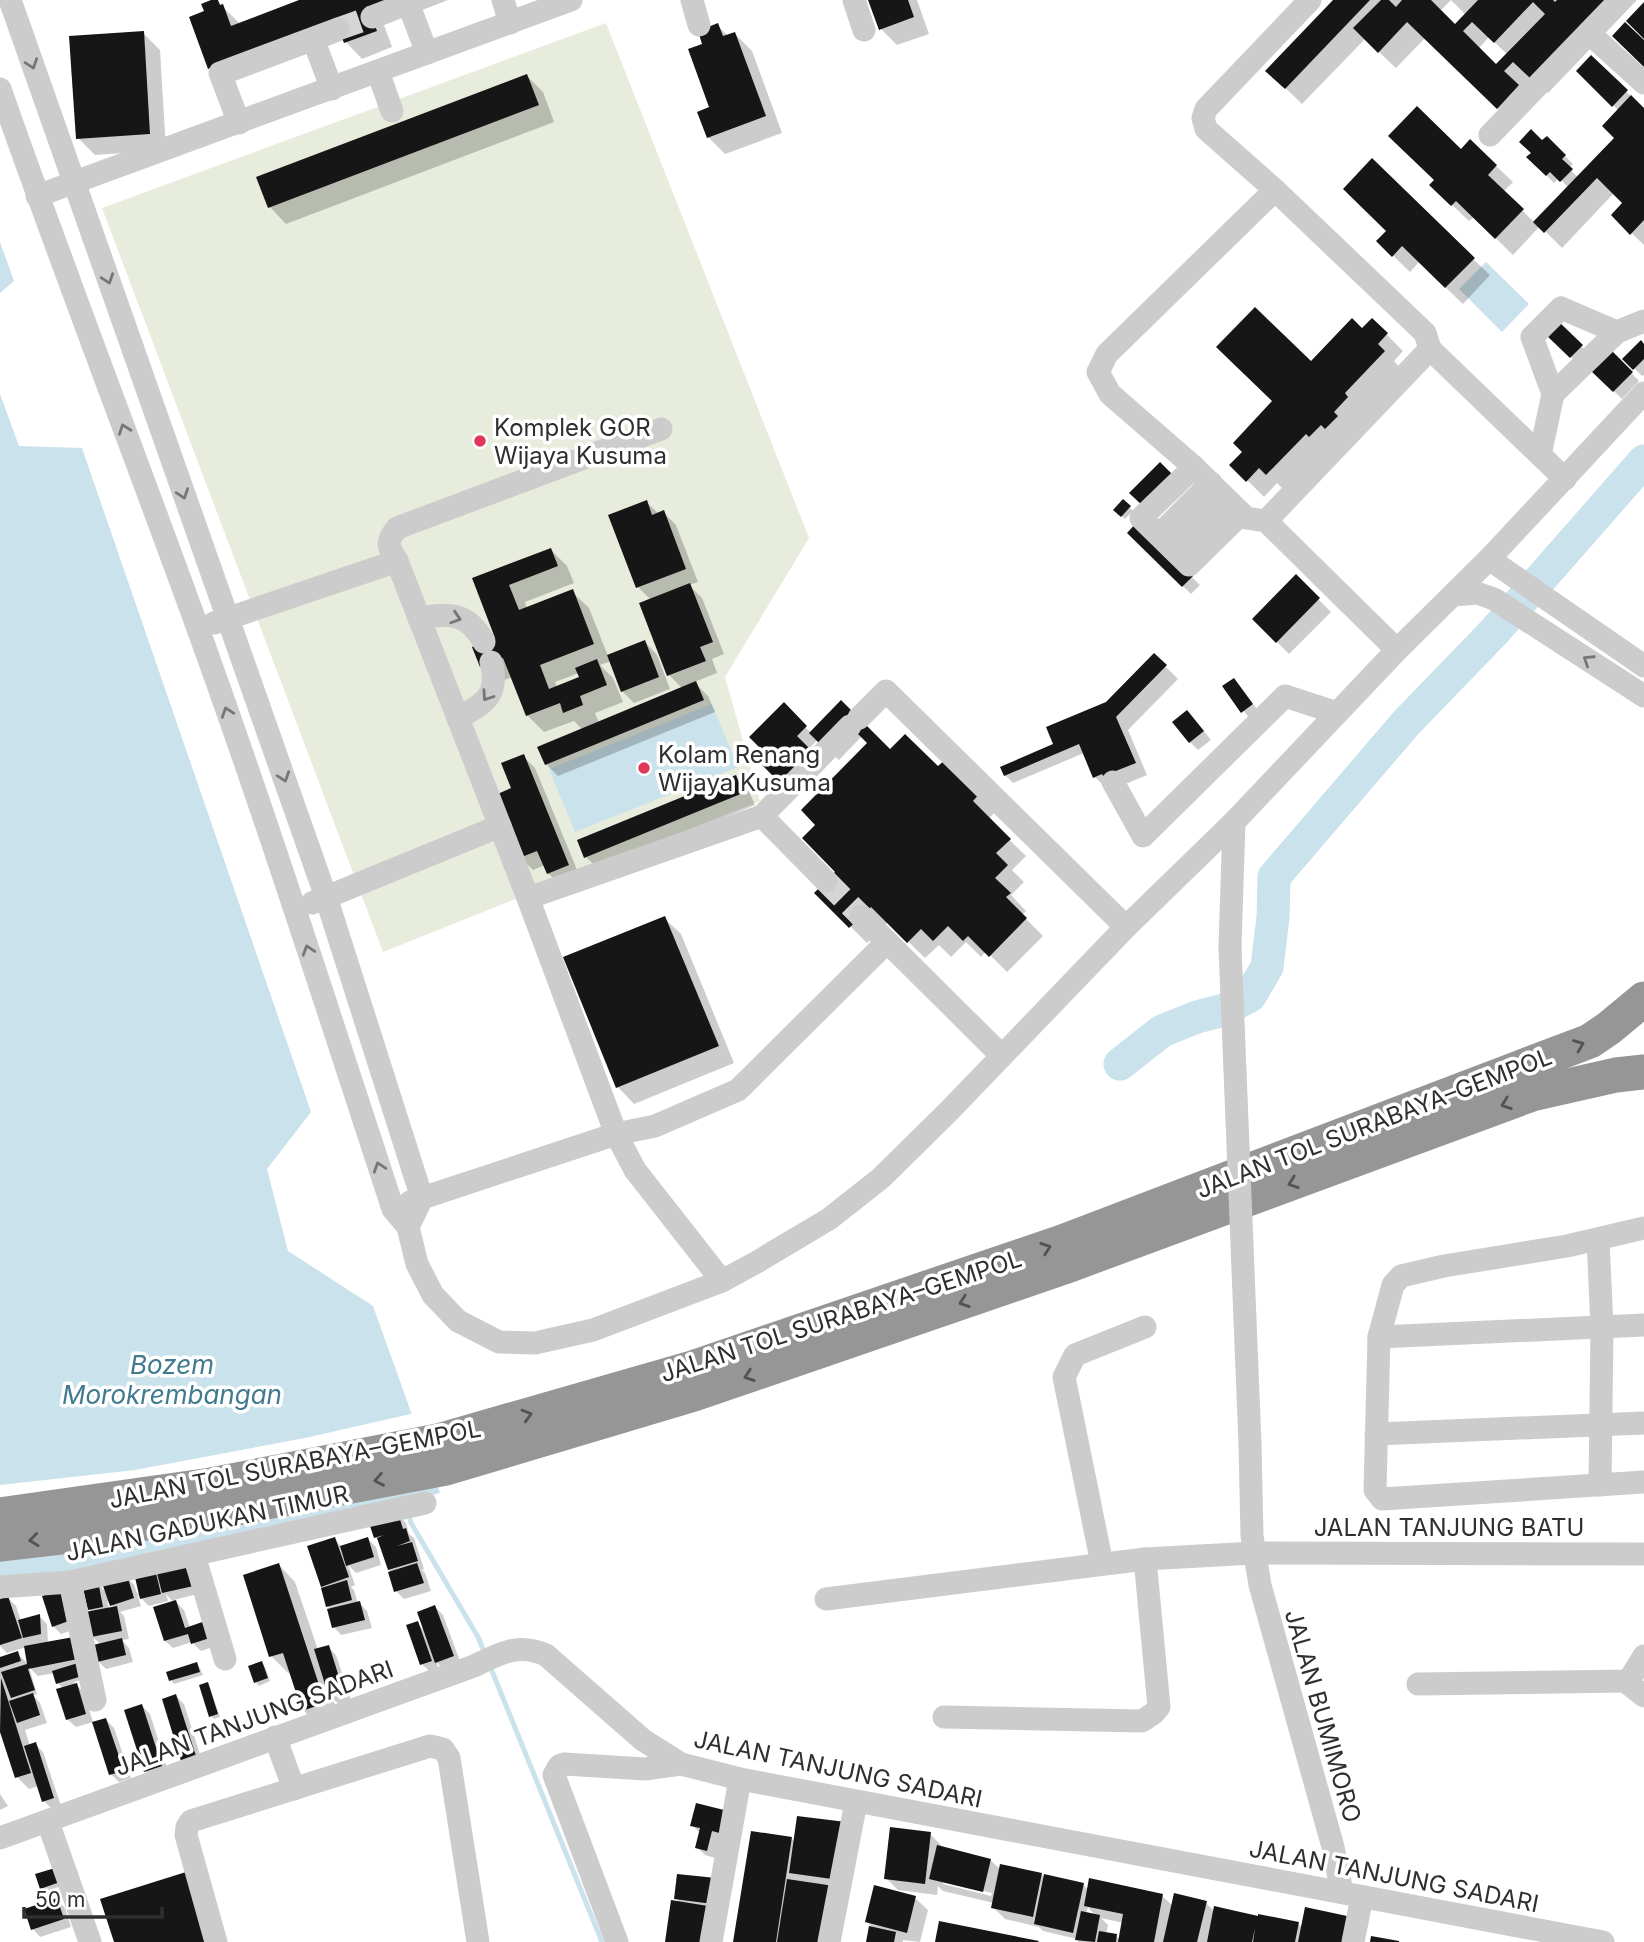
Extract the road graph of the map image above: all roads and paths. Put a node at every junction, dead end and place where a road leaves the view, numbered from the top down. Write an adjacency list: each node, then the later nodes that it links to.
1 (10, 0): 24 (street, one-way to 24)
2 (503, 0): 10 (street)
3 (571, 0): 10 (street)
4 (691, 0): 11 (street)
5 (854, 0): 13 (street)
6 (1310, 0): 25 (street)
7 (1620, 0): 14 (street)
8 (412, 2): 9 (street); 16 (street)
9 (372, 17)
10 (510, 23): 16 (street)
11 (699, 25)
12 (338, 29): 15 (street)
13 (864, 30)
14 (1589, 33): 18 (street); 23 (street)
15 (313, 38): 20 (street); 22 (street)
16 (427, 53): 17 (street)
17 (378, 72): 20 (street); 21 (street)
18 (1644, 83)
19 (0, 89): 26 (street)
20 (332, 89): 22 (street)
21 (393, 111)
22 (239, 123): 24 (street)
23 (1490, 135)
24 (74, 184): 26 (street); 40 (street, one-way to 40)
25 (1275, 190): 29 (street); 35 (street)
26 (37, 196): 42 (street, one-way to 26)
27 (1644, 321): 28 (street)
28 (1617, 332): 31 (street); 31 (street)
29 (1430, 349): 33 (street); 36 (street)
30 (1644, 393): 34 (street)
31 (1553, 394): 33 (street)
32 (661, 429): 38 (street)
33 (1540, 455): 34 (street)
34 (1565, 479): 37 (street)
35 (1218, 491): 35 (street); 36 (street)
36 (1266, 521): 43 (street)
37 (1489, 559): 39 (street); 44 (street)
38 (397, 561): 40 (street); 41 (street)
39 (1454, 595): 43 (street); 45 (street, one-way to 39)
40 (227, 618): 42 (street); 48 (street)
41 (419, 618): 47 (street); 47 (street, one-way to 47)
42 (198, 628): 49 (street, one-way to 42)
43 (1397, 650): 46 (street)
44 (1644, 666)
45 (1644, 696)
46 (1337, 713): 50 (street); 52 (street)
47 (458, 718): 53 (street)
48 (267, 729): 49 (street); 55 (street, one-way to 55)
49 (237, 740): 57 (street)
50 (1113, 782)
51 (762, 816): 54 (street); 56 (street); 59 (street)
52 (1234, 821): 59 (street); 84 (street, JALAN BUMIMORO, bridge)
53 (500, 826): 55 (street); 56 (street)
54 (826, 881)
55 (326, 897): 57 (street); 65 (street)
56 (528, 898): 64 (street)
57 (295, 910): 66 (street, one-way to 57)
58 (861, 916): 60 (street)
59 (1126, 927): 62 (street)
60 (887, 942): 62 (street); 64 (street)
61 (1644, 999): 78 (highway, JALAN TOL SURABAYA–GEMPOL, one-way to 61)
62 (1002, 1056): 70 (street)
63 (1644, 1072): 78 (highway, JALAN TOL SURABAYA–GEMPOL, one-way to 78)
64 (616, 1134): 65 (street); 70 (street)
65 (422, 1198): 66 (street); 67 (street)
66 (393, 1209): 67 (street)
67 (408, 1227): 70 (street)
68 (1644, 1228): 69 (street)
69 (1598, 1239): 73 (street); 74 (street)
70 (722, 1281)
71 (1644, 1325): 73 (street)
72 (1145, 1327): 88 (street)
73 (1602, 1327): 74 (street); 76 (street)
74 (1379, 1337): 77 (street)
75 (1644, 1423): 76 (street)
76 (1601, 1424): 77 (street); 80 (street)
77 (1376, 1434): 80 (street)
78 (442, 1454): 82 (highway, JALAN TOL SURABAYA–GEMPOL); 83 (highway, JALAN TOL SURABAYA–GEMPOL, one-way to 83)
79 (1644, 1482): 80 (street)
80 (1600, 1485)
81 (414, 1505): 86 (street, JALAN GADUKAN TIMUR)
82 (0, 1515)
83 (0, 1544)
84 (1254, 1553): 85 (street, JALAN TANJUNG BATU); 87 (street, JALAN TANJUNG BATU); 106 (street, JALAN BUMIMORO)
85 (1644, 1554)
86 (194, 1555): 89 (street, JALAN GADUKAN TIMUR); 93 (street)
87 (1145, 1559): 88 (street, JALAN TANJUNG BATU); 98 (street)
88 (1102, 1564): 91 (street, JALAN TANJUNG BATU)
89 (70, 1582): 90 (street, JALAN GADUKAN TIMUR); 97 (street)
90 (0, 1587)
91 (826, 1599)
92 (1644, 1657): 94 (street)
93 (225, 1659)
94 (1625, 1681): 95 (street); 96 (street)
95 (1418, 1684)
96 (1644, 1696)
97 (95, 1700)
98 (944, 1717)
99 (275, 1737): 100 (street, JALAN TANJUNG SADARI); 102 (street); 104 (street, JALAN TANJUNG SADARI)
100 (681, 1764): 101 (street, JALAN TANJUNG SADARI); 110 (street)
101 (740, 1779): 103 (street, JALAN TANJUNG SADARI); 111 (street)
102 (294, 1788): 108 (street); 109 (street)
103 (856, 1801): 106 (street, JALAN TANJUNG SADARI); 112 (street)
104 (48, 1822): 105 (street, JALAN TANJUNG SADARI); 107 (street)
105 (0, 1838)
106 (1352, 1895): 113 (street); 114 (street, JALAN TANJUNG SADARI)
107 (90, 1942)
108 (216, 1942)
109 (478, 1942)
110 (617, 1942)
111 (711, 1942)
112 (829, 1942)
113 (1353, 1942)
114 (1603, 1942)

